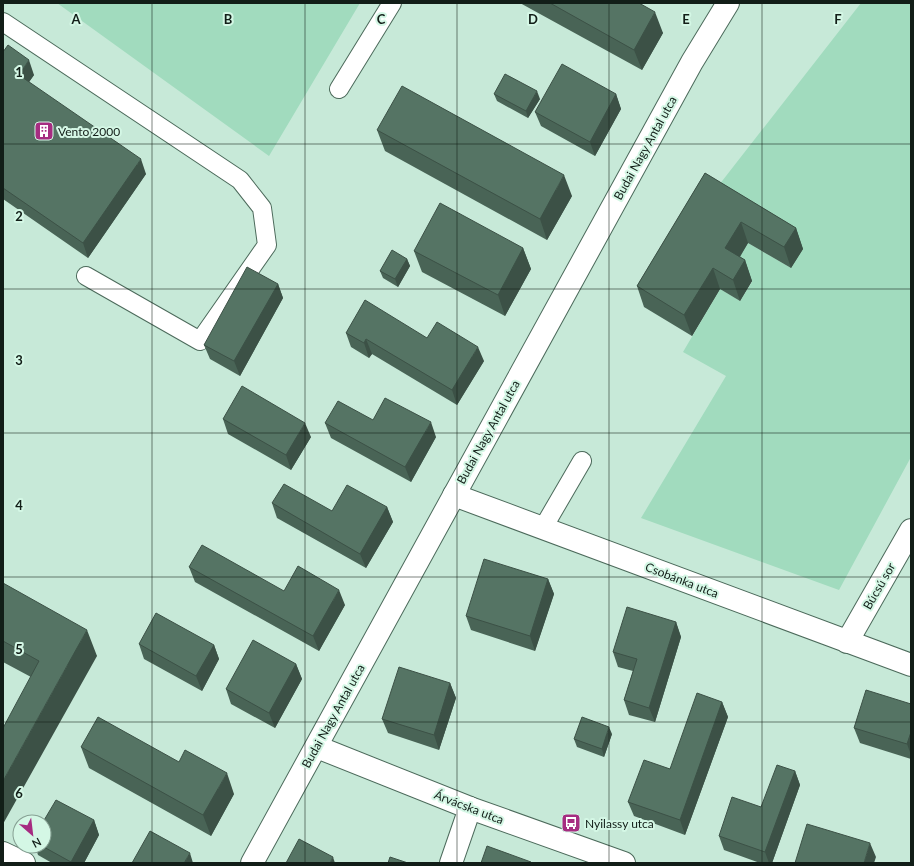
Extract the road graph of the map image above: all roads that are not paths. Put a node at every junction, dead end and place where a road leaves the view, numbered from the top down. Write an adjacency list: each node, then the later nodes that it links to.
1 (392, 3): 4 (lane)
2 (728, 3): 7 (street, Budai Nagy Antal utca)
3 (3, 22): 5 (lane)
4 (339, 89)
5 (86, 276)
6 (582, 461): 8 (lane)
7 (454, 495): 8 (street, Csobánka utca); 12 (street, Budai Nagy Antal utca)
8 (543, 528): 10 (street, Csobánka utca)
9 (911, 530): 10 (street, Búcsú sor)
10 (847, 642): 11 (street, Csobánka utca)
11 (911, 665)
12 (317, 747): 13 (street, Árvácska utca); 16 (street, Budai Nagy Antal utca)
13 (470, 808): 17 (street); 18 (street, Árvácska utca)
14 (3, 853): 15 (street)
15 (24, 863)
16 (252, 863)
17 (451, 863)
18 (624, 863)

